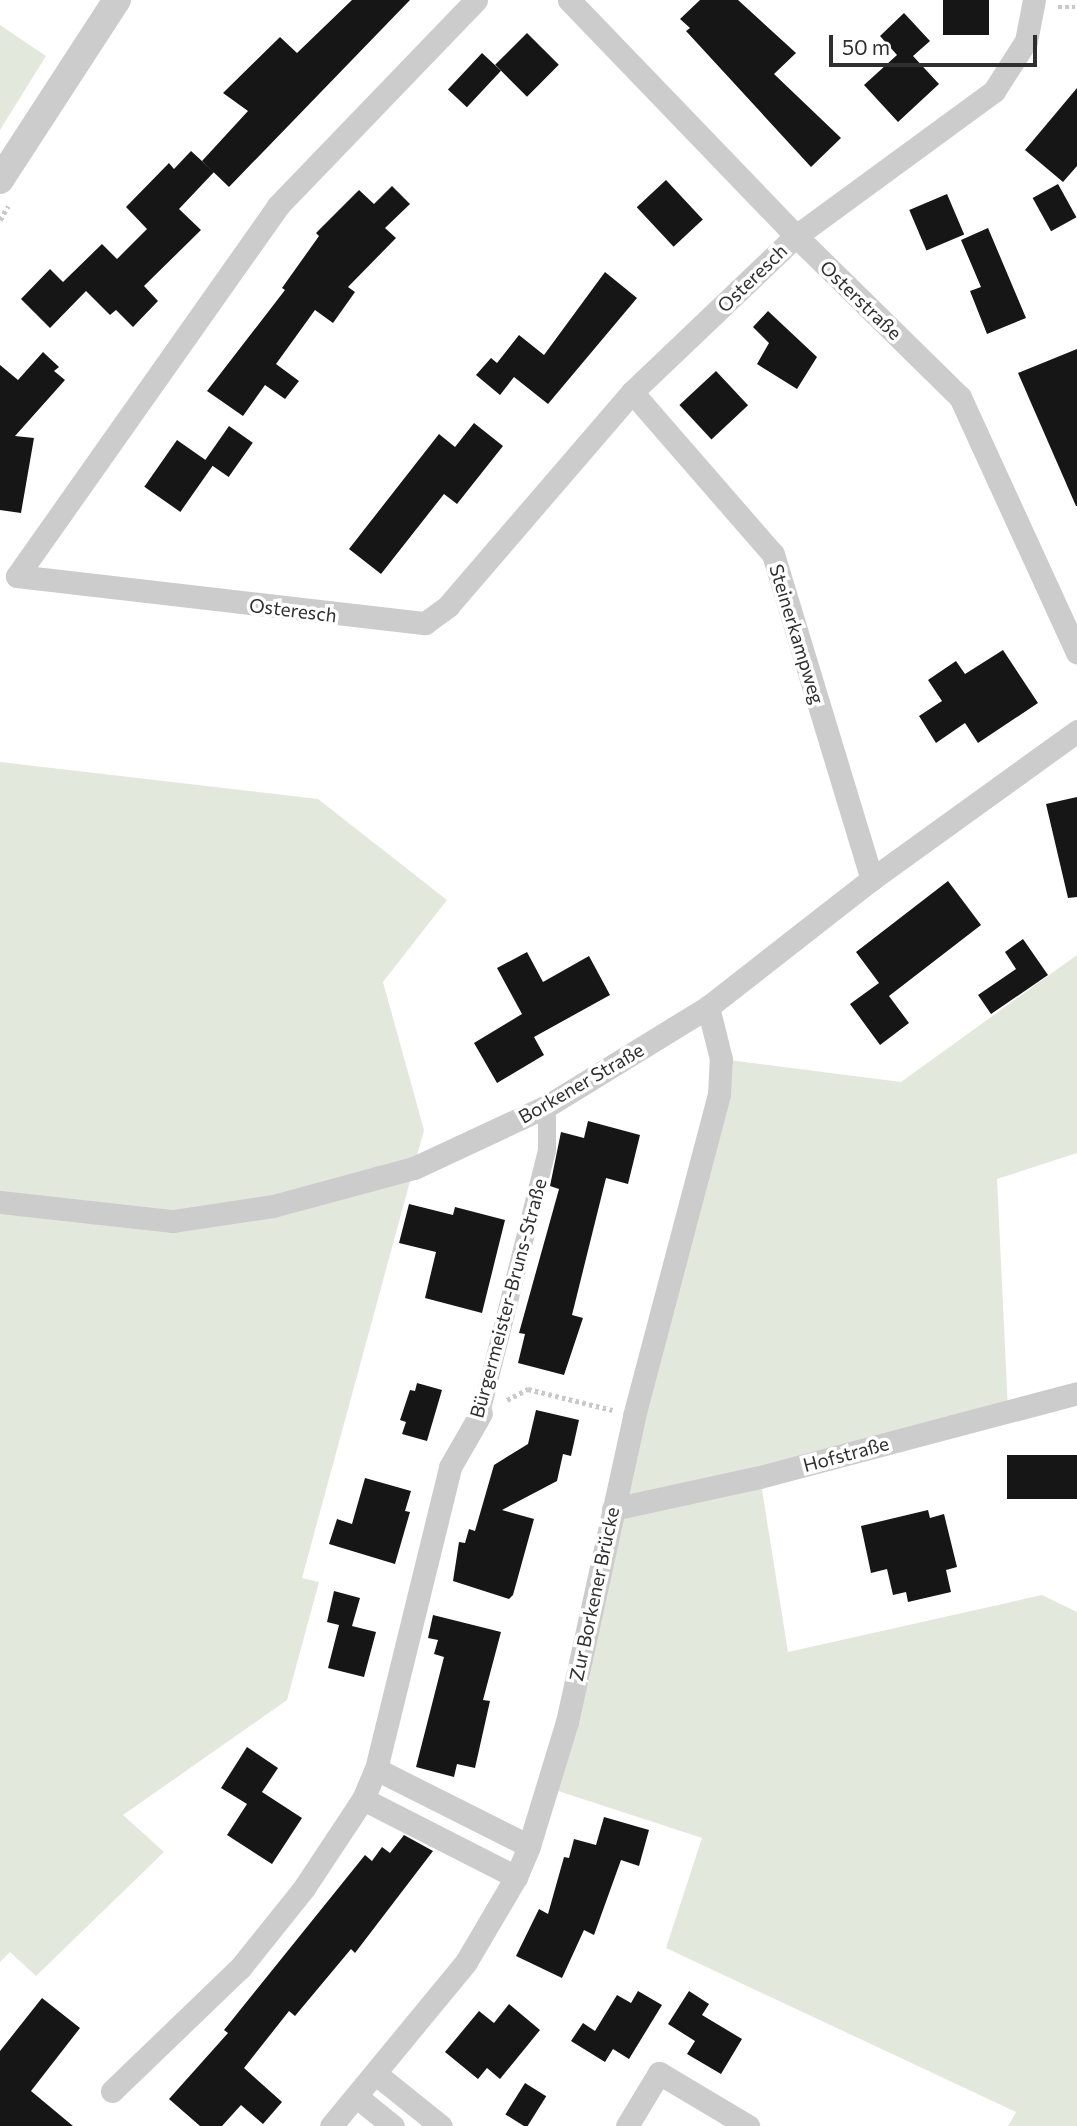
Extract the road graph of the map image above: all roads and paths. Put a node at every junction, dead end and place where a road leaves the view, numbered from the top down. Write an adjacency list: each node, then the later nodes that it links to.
1 (117, 0): 5 (street)
2 (476, 0): 7 (street, Osteresch)
3 (569, 0): 6 (street, Osterstraße)
4 (1034, 0): 6 (street, Osteresch)
5 (0, 180)
6 (796, 236): 7 (street, Osteresch); 8 (street, Osterstraße)
7 (632, 392): 10 (street, Steinerkampweg)
8 (1077, 652)
9 (1077, 731): 10 (street, Borkener Straße)
10 (872, 879): 11 (street, Borkener Straße)
11 (708, 1007): 12 (street, Borkener Straße); 16 (street, Zur Borkener Brücke)
12 (547, 1106): 13 (street, Borkener Straße); 15 (street, Bürgermeister-Bruns-Straße)
13 (0, 1202)
14 (1077, 1393): 17 (street, Hofstraße)
15 (481, 1413): 16 (path); 18 (street, Bürgermeister-Bruns-Straße)
16 (634, 1416): 17 (street, Zur Borkener Brücke)
17 (613, 1508): 20 (street, Zur Borkener Brücke)
18 (376, 1769): 19 (street, Bürgermeister-Bruns-Straße); 20 (street)
19 (363, 1798): 21 (street); 23 (street, Bürgermeister-Bruns-Straße)
20 (529, 1846): 21 (street, Zur Borkener Brücke)
21 (516, 1877): 22 (street, Zur Borkener Brücke)
22 (376, 2074): 24 (street, Zur Borkener Brücke); 27 (street)
23 (112, 2091)
24 (357, 2096): 25 (street, Zur Borkener Brücke); 26 (street)
25 (331, 2126)
26 (393, 2126)
27 (441, 2126)
28 (627, 2126): 29 (street)
29 (748, 2126)

